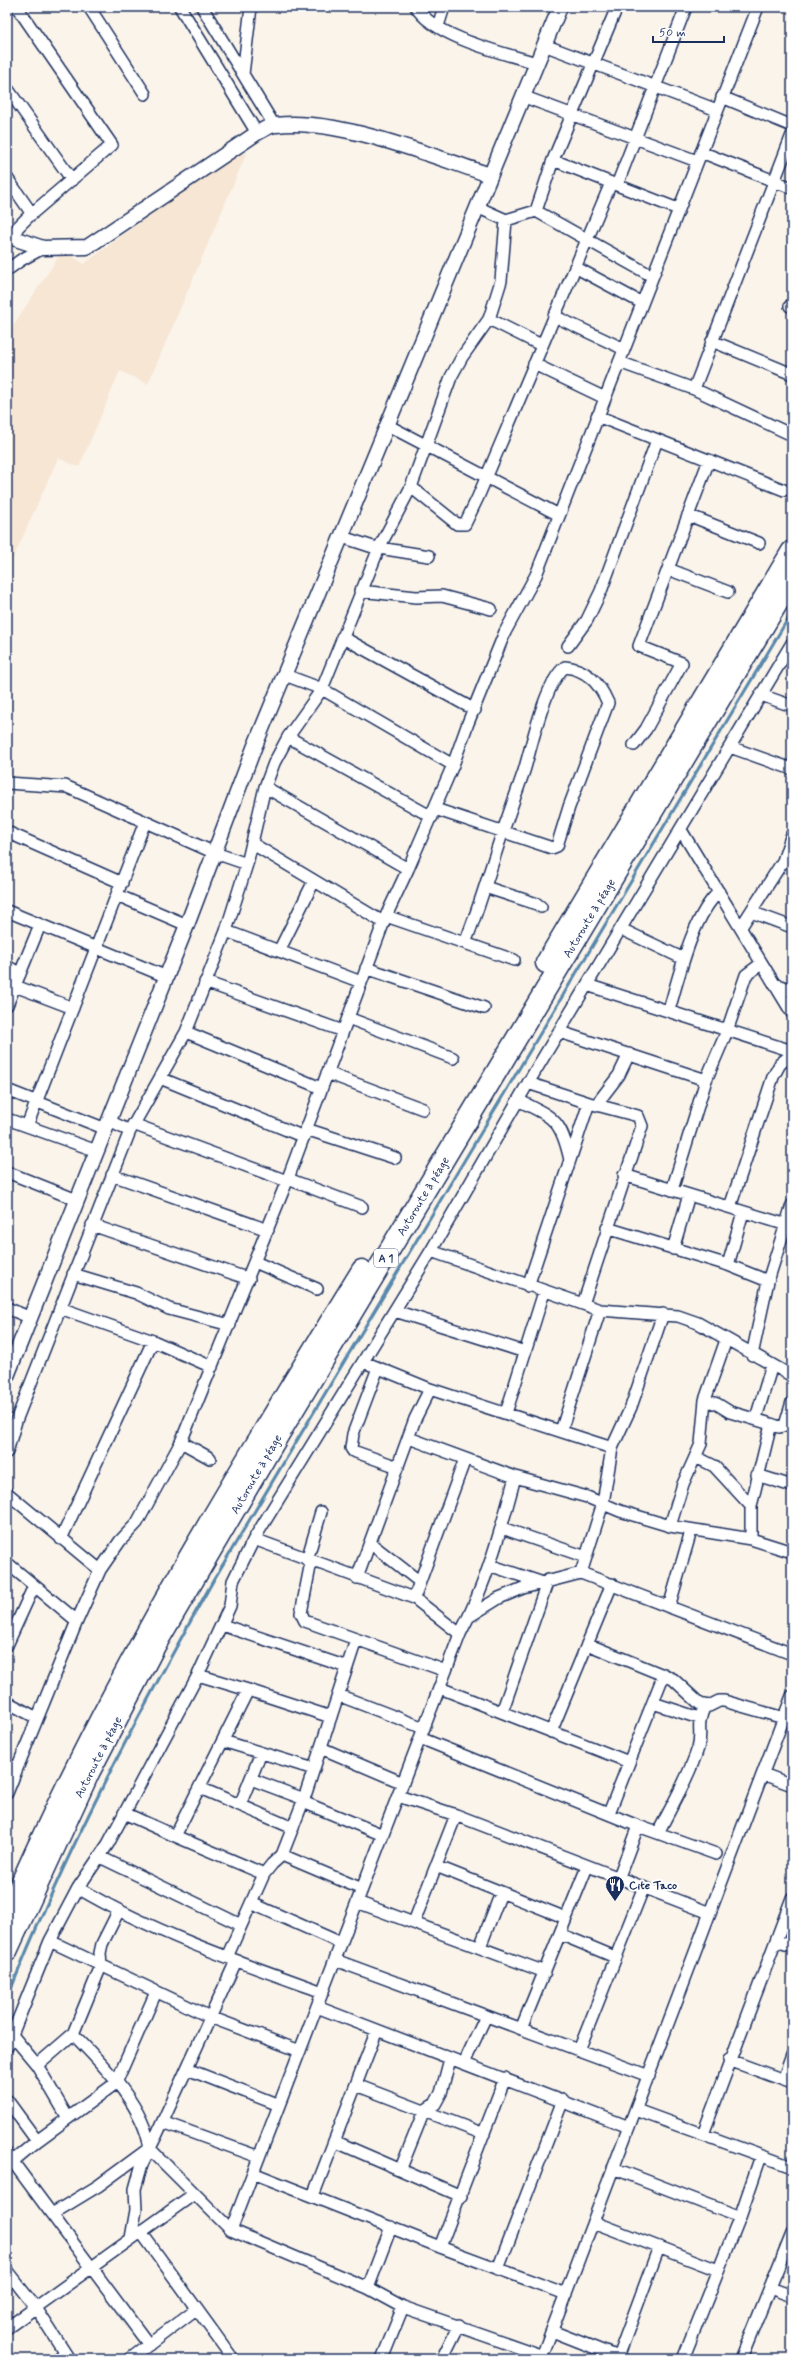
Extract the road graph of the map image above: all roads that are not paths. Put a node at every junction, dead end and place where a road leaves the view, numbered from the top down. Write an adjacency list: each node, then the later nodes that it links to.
1 (17, 7): 33 (street)
2 (89, 7): 19 (street)
3 (180, 7): 26 (street)
4 (202, 7): 16 (street)
5 (251, 7): 16 (street)
6 (416, 7): 12 (street)
7 (444, 7): 12 (street)
8 (560, 7): 13 (street)
9 (617, 7): 15 (street)
10 (686, 7): 17 (street)
11 (758, 7): 21 (street)
12 (438, 26): 14 (street)
13 (544, 45): 14 (street); 15 (street)
14 (536, 63): 20 (street)
15 (594, 63): 17 (street); 23 (street)
16 (244, 74): 24 (street)
17 (655, 87): 22 (street); 28 (street)
18 (7, 88): 33 (street)
19 (145, 94)
20 (522, 96): 23 (street); 31 (street)
21 (722, 97): 22 (street); 25 (street)
22 (717, 110): 29 (street)
23 (573, 114): 28 (street); 30 (street)
24 (274, 125): 26 (street); 31 (street)
25 (792, 126)
26 (256, 133): 44 (street)
27 (792, 135): 34 (street)
28 (635, 138): 29 (street); 35 (street)
29 (699, 157): 34 (street); 38 (street)
30 (554, 160): 35 (street); 39 (street)
31 (490, 175): 37 (street)
32 (7, 178): 40 (street)
33 (72, 180): 40 (street)
34 (774, 181): 36 (street); 51 (street)
35 (614, 184): 38 (street); 43 (street)
36 (792, 188)
37 (477, 207): 41 (street); 60 (street)
38 (678, 209): 47 (street)
39 (536, 211): 41 (street); 43 (street)
40 (32, 214): 42 (street)
41 (506, 220): 50 (street)
42 (10, 237): 44 (street)
43 (586, 240): 45 (street); 47 (street)
44 (44, 248): 46 (street)
45 (575, 267): 48 (street); 49 (street)
46 (7, 270)
47 (652, 276): 48 (street)
48 (642, 303): 53 (street)
49 (554, 316): 52 (street); 53 (street)
50 (488, 319): 52 (street); 63 (street)
51 (712, 341): 56 (street); 57 (street)
52 (541, 346): 55 (street)
53 (624, 349): 54 (street)
54 (619, 362): 57 (street); 58 (street)
55 (534, 364): 58 (street); 65 (street)
56 (792, 374)
57 (694, 389): 61 (street)
58 (605, 398): 59 (street)
59 (597, 416): 62 (street); 68 (street)
60 (387, 425): 63 (street); 70 (street)
61 (792, 435)
62 (657, 440): 64 (street); 82 (street)
63 (427, 444): 65 (street); 66 (street)
64 (709, 460): 67 (street); 69 (street)
65 (486, 477): 66 (street); 68 (street)
66 (411, 487): 72 (street)
67 (784, 490)
68 (559, 515): 87 (street)
69 (688, 515): 71 (street); 75 (street)
70 (342, 537): 72 (street); 83 (street)
71 (759, 543)
72 (378, 548): 74 (street); 77 (street)
73 (792, 551): 319 (highway, A 1)
74 (429, 556)
75 (668, 569): 78 (street); 89 (street)
76 (792, 579): 329 (highway, Autoroute à péage / A 1)
77 (360, 591): 79 (street); 80 (street)
78 (728, 592)
79 (491, 609)
80 (342, 637): 84 (street); 87 (street)
81 (792, 643): 85 (street)
82 (568, 646)
83 (285, 675): 84 (street); 102 (street)
84 (322, 689): 88 (street); 91 (street)
85 (761, 695): 86 (street); 90 (street)
86 (792, 706)
87 (475, 710): 91 (street)
88 (288, 737): 94 (street); 95 (street)
89 (634, 745)
90 (730, 747): 92 (street); 97 (street)
91 (453, 766): 95 (street)
92 (792, 769)
93 (7, 783): 96 (street)
94 (265, 787): 101 (street); 105 (street)
95 (434, 813): 99 (street); 105 (street)
96 (145, 822): 102 (street); 107 (street)
97 (681, 830): 109 (street); 119 (street)
98 (7, 832): 107 (street)
99 (503, 832): 99 (street); 108 (street)
100 (792, 834): 103 (street)
101 (253, 844): 104 (street); 106 (street)
102 (215, 853): 104 (street); 116 (street)
103 (787, 862): 113 (street)
104 (247, 864): 120 (street)
105 (408, 869): 114 (street)
106 (314, 881): 114 (street); 123 (street)
107 (122, 883): 110 (street)
108 (485, 887): 111 (street); 121 (street)
109 (719, 892): 117 (street); 124 (street)
110 (117, 895): 116 (street); 122 (street)
111 (541, 907)
112 (7, 911): 115 (street)
113 (751, 912): 117 (street); 118 (street)
114 (384, 919): 121 (street); 128 (street)
115 (40, 925): 122 (street); 129 (street)
116 (187, 925): 130 (street)
117 (741, 927): 126 (street)
118 (792, 927)
119 (621, 929): 124 (street); 134 (street)
120 (226, 931): 123 (street); 131 (street)
121 (465, 943): 125 (street)
122 (96, 948): 130 (street); 138 (street)
123 (279, 951): 132 (street)
124 (684, 959): 140 (street)
125 (514, 960)
126 (761, 964): 133 (street); 143 (street)
127 (7, 966): 129 (street)
128 (366, 968): 132 (street); 139 (street)
129 (20, 974): 135 (street)
130 (167, 977): 161 (street)
131 (205, 982): 144 (street); 145 (street)
132 (361, 982): 142 (street)
133 (775, 984): 136 (street); 141 (street)
134 (587, 985): 140 (street); 146 (street)
135 (15, 986): 137 (street); 138 (street)
136 (792, 990)
137 (7, 1005)
138 (73, 1008): 157 (street)
139 (484, 1008)
140 (669, 1010): 143 (street)
141 (792, 1013)
142 (348, 1018): 144 (street); 149 (street)
143 (727, 1030): 147 (street); 152 (street)
144 (342, 1031): 150 (street)
145 (186, 1032): 151 (street); 154 (street)
146 (560, 1032): 148 (street); 153 (street)
147 (792, 1052): 177 (street)
148 (629, 1054): 152 (street); 158 (street)
149 (453, 1058)
150 (327, 1073): 154 (street); 159 (street)
151 (160, 1078): 163 (street); 164 (street)
152 (706, 1080): 172 (street)
153 (528, 1083): 156 (street); 158 (street)
154 (322, 1088): 164 (street)
155 (7, 1090): 157 (street)
156 (518, 1100): 167 (street); 184 (street)
157 (37, 1102): 161 (street); 162 (street)
158 (593, 1104): 167 (street); 170 (street)
159 (423, 1109)
160 (7, 1119): 162 (street)
161 (107, 1125): 163 (street); 165 (street)
162 (27, 1126): 165 (street)
163 (132, 1127): 169 (street); 171 (street)
164 (305, 1133): 166 (street); 171 (street)
165 (96, 1151): 174 (street)
166 (395, 1158)
167 (570, 1160): 190 (street)
168 (7, 1172): 174 (street)
169 (112, 1175): 179 (street); 182 (street)
170 (624, 1175): 172 (street); 181 (street)
171 (288, 1180): 176 (street); 182 (street)
172 (672, 1190): 173 (street)
173 (689, 1195): 177 (street); 183 (street)
174 (77, 1200): 199 (street)
175 (792, 1205): 180 (street)
176 (362, 1207)
177 (730, 1207): 178 (street)
178 (743, 1212): 180 (street); 186 (street)
179 (92, 1225): 187 (street); 188 (street)
180 (786, 1225): 189 (street)
181 (607, 1228): 183 (street); 193 (street)
182 (268, 1230): 185 (street)
183 (673, 1248): 186 (street)
184 (431, 1251): 190 (street); 197 (street)
185 (255, 1262): 188 (street); 191 (street)
186 (728, 1265): 189 (street)
187 (73, 1274): 195 (street); 200 (street)
188 (249, 1279): 200 (street)
189 (768, 1281): 204 (street)
190 (528, 1286): 192 (street)
191 (317, 1289)
192 (544, 1292): 193 (street); 203 (street)
193 (583, 1304): 196 (street)
194 (7, 1308): 199 (street)
195 (60, 1308): 202 (street); 221 (street)
196 (600, 1310): 198 (street); 217 (street)
197 (395, 1311): 203 (street); 205 (street)
198 (663, 1314): 201 (street); 220 (street)
199 (31, 1318): 209 (street)
200 (230, 1325): 207 (street)
201 (726, 1340): 204 (street); 212 (street)
202 (153, 1341): 207 (street); 236 (street)
203 (525, 1352): 214 (street)
204 (752, 1355): 206 (street)
205 (364, 1362): 208 (street); 237 (street)
206 (772, 1364): 210 (street); 215 (street)
207 (212, 1367): 219 (street)
208 (378, 1368): 211 (street); 225 (street)
209 (8, 1373)
210 (792, 1376)
211 (430, 1389): 214 (street); 218 (street)
212 (704, 1400): 215 (street); 222 (street)
213 (792, 1402): 216 (street)
214 (506, 1413): 217 (street)
215 (756, 1418): 216 (street)
216 (771, 1424): 226 (street)
217 (561, 1431): 220 (street)
218 (409, 1438): 224 (street); 225 (street)
219 (181, 1442): 223 (street); 245 (street)
220 (612, 1448): 230 (street)
221 (7, 1452)
222 (696, 1457): 231 (street); 233 (street)
223 (210, 1458)
224 (465, 1459): 227 (street); 249 (street)
225 (398, 1467): 239 (street)
226 (757, 1475): 228 (street); 231 (street)
227 (515, 1476): 230 (street); 234 (street)
228 (792, 1486)
229 (7, 1493): 236 (street)
230 (603, 1502): 233 (street); 241 (street)
231 (751, 1506): 238 (street)
232 (321, 1512): 242 (street)
233 (670, 1526): 235 (street)
234 (502, 1528): 241 (street); 244 (street)
235 (691, 1531): 238 (street); 253 (street)
236 (61, 1539): 245 (street)
237 (254, 1539): 242 (street); 256 (street)
238 (751, 1539): 240 (street)
239 (370, 1543): 247 (street); 249 (street)
240 (792, 1552)
241 (586, 1557): 246 (street)
242 (309, 1561): 247 (street); 258 (street)
243 (7, 1562): 251 (street)
244 (489, 1565): 248 (street); 254 (street)
245 (100, 1570): 255 (street)
246 (581, 1573): 248 (street); 250 (street)
247 (357, 1578): 252 (street)
248 (544, 1581): 254 (street); 273 (street)
249 (420, 1582): 252 (street)
250 (612, 1584): 253 (street); 260 (street)
251 (34, 1586): 255 (street); 259 (street)
252 (414, 1598): 257 (street)
253 (669, 1607): 261 (street)
254 (470, 1616): 257 (street)
255 (77, 1622): 275 (street)
256 (222, 1625): 262 (street); 265 (street)
257 (460, 1634): 263 (street)
258 (356, 1640): 262 (street); 263 (street)
259 (7, 1644)
260 (587, 1644): 264 (street); 278 (street)
261 (792, 1654)
262 (347, 1667): 268 (street)
263 (446, 1671): 266 (street)
264 (664, 1674): 271 (street); 272 (street)
265 (198, 1675): 267 (street); 295 (street)
266 (440, 1688): 273 (street); 279 (street)
267 (248, 1690): 274 (street); 280 (street)
268 (338, 1695): 274 (street); 279 (street)
269 (792, 1696): 277 (street)
270 (7, 1702): 275 (street)
271 (653, 1703): 276 (street); 283 (street)
272 (705, 1706): 276 (street); 277 (street)
273 (502, 1712): 278 (street)
274 (331, 1717): 281 (street)
275 (37, 1718): 284 (street)
276 (699, 1718): 300 (street)
277 (784, 1718): 286 (street)
278 (551, 1732): 283 (street)
279 (422, 1733): 288 (street); 296 (street)
280 (223, 1741): 282 (street); 290 (street)
281 (321, 1748): 285 (street); 288 (street)
282 (261, 1753): 285 (street); 287 (street)
283 (629, 1762): 296 (street)
284 (12, 1767): 291 (street)
285 (314, 1769): 293 (street)
286 (763, 1774): 289 (street); 318 (street)
287 (251, 1779): 293 (street); 294 (street)
288 (403, 1783): 292 (street)
289 (792, 1785)
290 (200, 1788): 294 (street); 302 (street)
291 (7, 1793)
292 (398, 1796): 297 (street); 301 (street)
293 (303, 1801): 299 (street); 301 (street)
294 (240, 1805): 299 (street)
295 (124, 1813): 302 (street); 305 (street)
296 (609, 1813): 298 (street)
297 (456, 1815): 306 (street); 307 (street)
298 (638, 1826): 300 (street); 309 (street)
299 (293, 1828): 304 (street)
300 (658, 1833): 303 (street)
301 (383, 1835): 311 (street)
302 (175, 1836): 308 (street)
303 (716, 1854)
304 (282, 1855): 308 (street); 311 (street)
305 (100, 1857): 310 (street); 322 (street)
306 (436, 1866): 313 (street); 321 (street)
307 (587, 1867): 309 (street); 320 (street)
308 (264, 1874): 316 (street)
309 (618, 1879): 312 (street)
310 (78, 1888): 317 (street); 324 (street)
311 (362, 1889): 315 (street)
312 (643, 1889): 318 (street); 330 (street)
313 (501, 1893): 320 (street); 328 (street)
314 (792, 1898): 325 (street)
315 (357, 1902): 321 (street); 326 (street)
316 (251, 1904): 322 (street); 326 (street)
317 (118, 1912): 331 (street); 333 (street)
318 (710, 1913): 353 (street)
319 (7, 1915)
320 (566, 1918): 323 (street)
321 (414, 1922): 328 (street)
322 (242, 1925): 331 (street)
323 (560, 1934): 330 (street); 334 (street)
324 (50, 1941): 333 (street); 343 (street)
325 (776, 1941): 327 (street); 349 (street)
326 (341, 1943): 332 (street)
327 (792, 1946)
328 (480, 1947): 334 (street)
329 (7, 1951)
330 (615, 1957): 345 (street)
331 (231, 1959): 336 (street); 339 (street)
332 (335, 1960): 336 (street); 338 (street)
333 (101, 1966): 335 (street); 342 (street)
334 (545, 1972): 340 (street)
335 (156, 1992): 339 (street); 356 (street)
336 (323, 1992): 337 (street)
337 (317, 2007): 341 (street); 346 (street)
338 (486, 2016): 340 (street); 350 (street)
339 (210, 2017): 346 (street); 352 (street)
340 (522, 2029): 345 (street)
341 (377, 2030): 348 (street); 357 (street)
342 (73, 2034): 351 (street); 356 (street)
343 (12, 2035): 344 (street); 351 (street)
344 (7, 2047)
345 (579, 2050): 353 (street)
346 (300, 2051): 360 (street)
347 (792, 2055): 355 (street)
348 (450, 2059): 350 (street); 362 (street)
349 (729, 2060): 355 (street); 367 (street)
350 (464, 2063): 354 (street)
351 (37, 2065): 363 (street)
352 (187, 2069): 360 (street); 364 (street)
353 (649, 2076): 361 (street)
354 (505, 2078): 359 (street); 366 (street)
355 (787, 2081)
356 (116, 2083): 363 (street); 370 (street)
357 (356, 2085): 362 (street); 369 (street)
358 (7, 2100): 368 (street)
359 (563, 2100): 365 (street); 391 (street)
360 (279, 2105): 372 (street)
361 (636, 2110): 365 (street); 367 (street)
362 (424, 2112): 366 (street); 375 (street)
363 (68, 2118): 368 (street)
364 (163, 2122): 370 (street); 372 (street)
365 (629, 2126): 376 (street)
366 (484, 2134): 380 (street)
367 (703, 2134): 371 (street)
368 (37, 2141): 373 (street)
369 (334, 2141): 375 (street); 379 (street)
370 (150, 2149): 378 (street); 381 (street); 387 (street)
371 (761, 2156): 374 (street); 382 (street)
372 (259, 2158): 377 (street)
373 (9, 2160): 381 (street)
374 (792, 2167)
375 (401, 2168): 380 (street)
376 (614, 2168): 382 (street); 383 (street)
377 (253, 2173): 379 (street); 385 (street)
378 (194, 2194): 385 (street); 387 (street)
379 (313, 2196): 384 (street)
380 (461, 2196): 388 (street)
381 (52, 2214): 390 (street)
382 (740, 2217): 392 (street)
383 (593, 2222): 389 (street); 396 (street)
384 (391, 2227): 388 (street); 394 (street)
385 (231, 2230): 394 (street)
386 (792, 2234): 395 (street)
387 (136, 2235): 390 (street); 400 (street)
388 (440, 2247): 391 (street)
389 (659, 2247): 392 (street); 407 (street)
390 (92, 2266): 399 (street); 404 (street)
391 (498, 2269): 396 (street)
392 (718, 2270): 412 (street)
393 (7, 2271): 399 (street)
394 (368, 2288): 398 (street)
395 (770, 2288): 397 (street); 413 (street)
396 (566, 2294): 403 (street)
397 (792, 2296)
398 (403, 2307): 401 (street); 410 (street)
399 (36, 2308): 402 (street); 405 (street)
400 (196, 2310): 404 (street); 409 (street)
401 (459, 2325): 406 (street); 411 (street)
402 (7, 2328)
403 (552, 2331): 406 (street); 407 (street)
404 (149, 2345): 408 (street)
405 (63, 2357)
406 (542, 2357)
407 (620, 2358)
408 (130, 2359)
409 (233, 2359)
410 (382, 2359)
411 (442, 2359)
412 (683, 2359)
413 (741, 2359)

